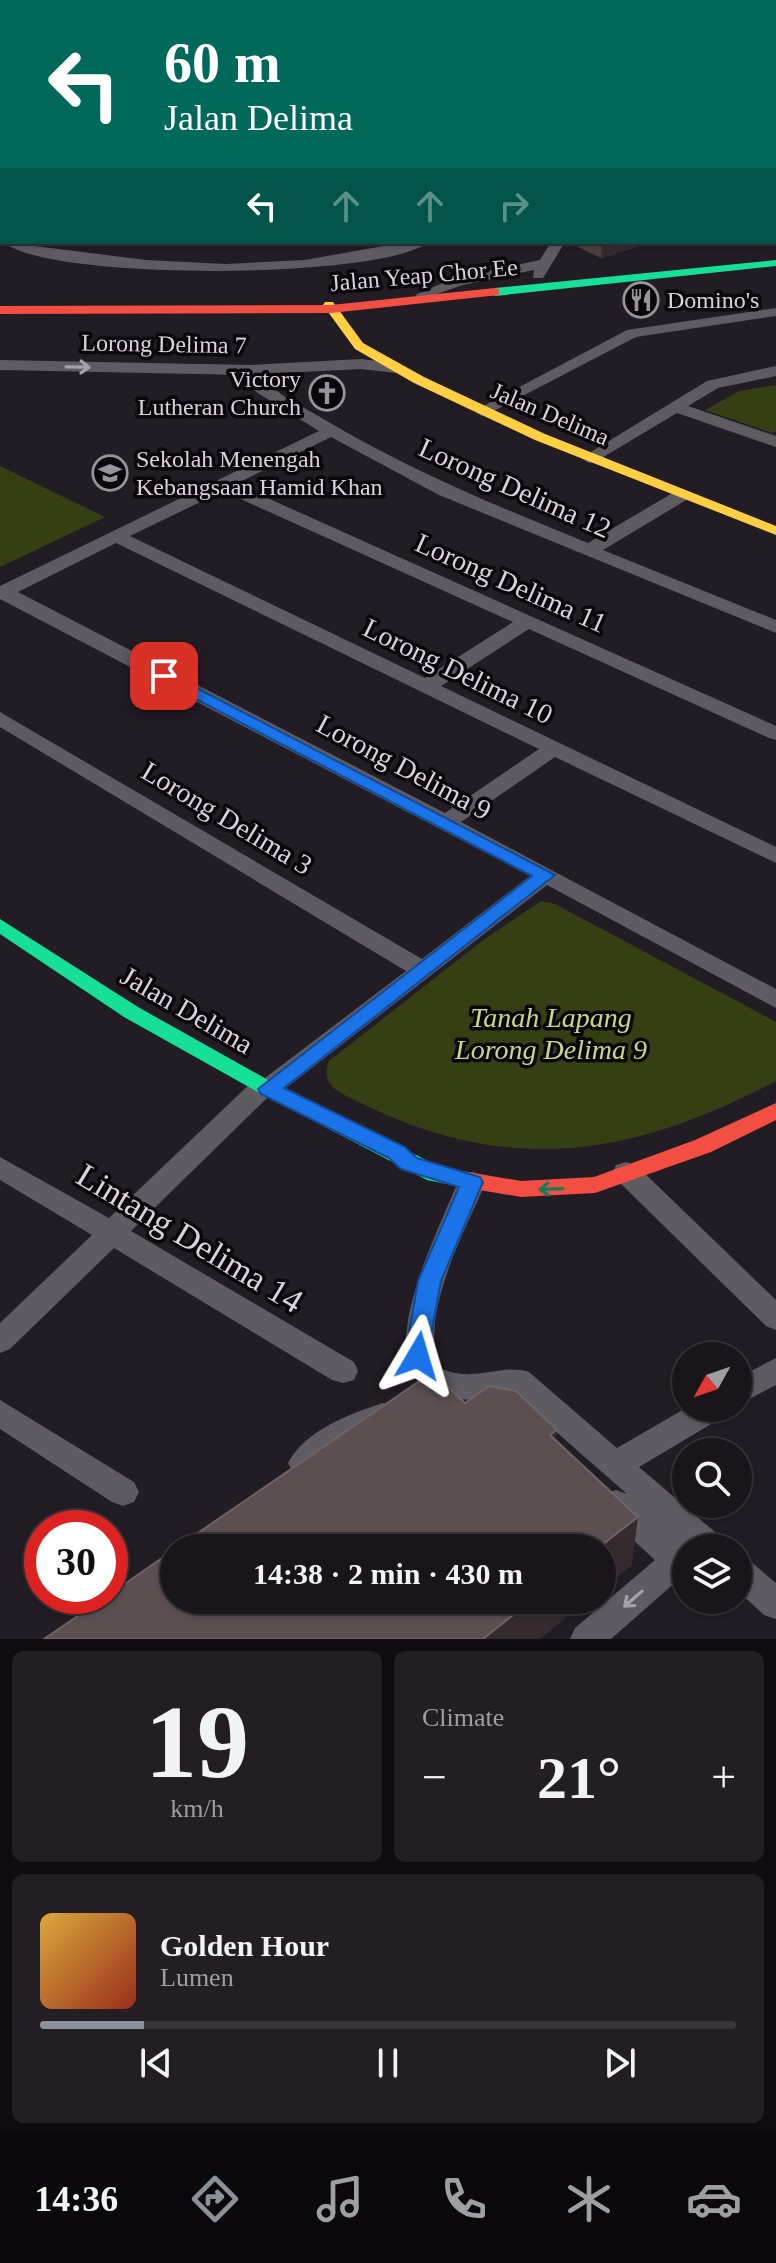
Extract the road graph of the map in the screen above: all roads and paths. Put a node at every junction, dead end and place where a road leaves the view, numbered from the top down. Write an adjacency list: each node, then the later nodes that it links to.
1 (18, 244): 2 (street)
2 (413, 244)
3 (557, 244): 6 (street)
4 (776, 256): 7 (main road, Jalan Yeap Chor Ee)
5 (776, 263): 7 (main road, Jalan Yeap Chor Ee)
6 (543, 264): 7 (street); 8 (street)
7 (535, 286): 8 (main road, Jalan Yeap Chor Ee); 9 (main road, Jalan Yeap Chor Ee)
8 (422, 295): 9 (main road, Jalan Yeap Chor Ee)
9 (325, 307): 10 (main road, Jalan Yeap Chor Ee); 12 (main road, Jalan Delima)
10 (0, 310)
11 (776, 312): 19 (street)
12 (369, 354): 14 (street, Lorong Delima 7); 15 (main road, Jalan Delima)
13 (0, 365): 16 (street, Lorong Delima 7, one-way to 16)
14 (327, 366): 15 (street, Lorong Delima 7); 16 (street, Lorong Delima 7)
15 (396, 368): 19 (main road, Jalan Delima)
16 (251, 370): 20 (street, Lorong Delima 12)
17 (776, 371): 18 (street)
18 (676, 407): 21 (street); 22 (street)
19 (482, 411): 22 (main road, Jalan Delima)
20 (331, 431): 23 (street); 27 (street, Lorong Delima 12)
21 (776, 442)
22 (589, 458): 24 (main road, Jalan Delima)
23 (222, 484): 26 (street); 29 (street, Lorong Delima 11)
24 (682, 495): 25 (main road, Jalan Delima); 27 (street)
25 (776, 531)
26 (116, 536): 28 (street); 31 (street, Lorong Delima 10)
27 (588, 551): 30 (street, Lorong Delima 12)
28 (1, 592): 35 (street, Lorong Delima 9)
29 (527, 622): 31 (street); 33 (street, Lorong Delima 11)
30 (776, 627)
31 (427, 686): 34 (street, Lorong Delima 10)
32 (0, 718): 39 (street, Lorong Delima 3)
33 (776, 734)
34 (554, 748): 35 (street); 36 (street, Lorong Delima 10)
35 (445, 823): 37 (street, Lorong Delima 9)
36 (776, 856)
37 (546, 875): 39 (street); 40 (street, Lorong Delima 9)
38 (0, 925): 41 (main road, Jalan Delima)
39 (423, 970): 41 (street)
40 (776, 1000)
41 (265, 1088): 43 (main road, Jalan Delima); 47 (street)
42 (776, 1111): 45 (main road, Jalan Delima)
43 (397, 1152): 45 (main road, Jalan Delima); 46 (main road, Jalan Delima)
44 (0, 1167): 47 (street, Lintang Delima 14)
45 (626, 1172): 46 (main road, Jalan Delima, one-way to 46); 48 (street)
46 (472, 1182): 57 (street)
47 (112, 1232): 49 (street); 51 (street, Lintang Delima 14)
48 (776, 1318)
49 (0, 1341)
50 (776, 1370): 52 (street)
51 (343, 1371)
52 (752, 1385)
53 (0, 1413): 59 (street)
54 (408, 1414): 58 (street)
55 (688, 1422): 57 (street)
56 (524, 1426): 60 (street)
57 (615, 1465): 61 (street)
58 (283, 1480)
59 (123, 1492)
60 (672, 1534)
61 (679, 1534)
62 (672, 1568): 65 (street, one-way to 65)
63 (752, 1583): 64 (street)
64 (776, 1604)
65 (587, 1639)

